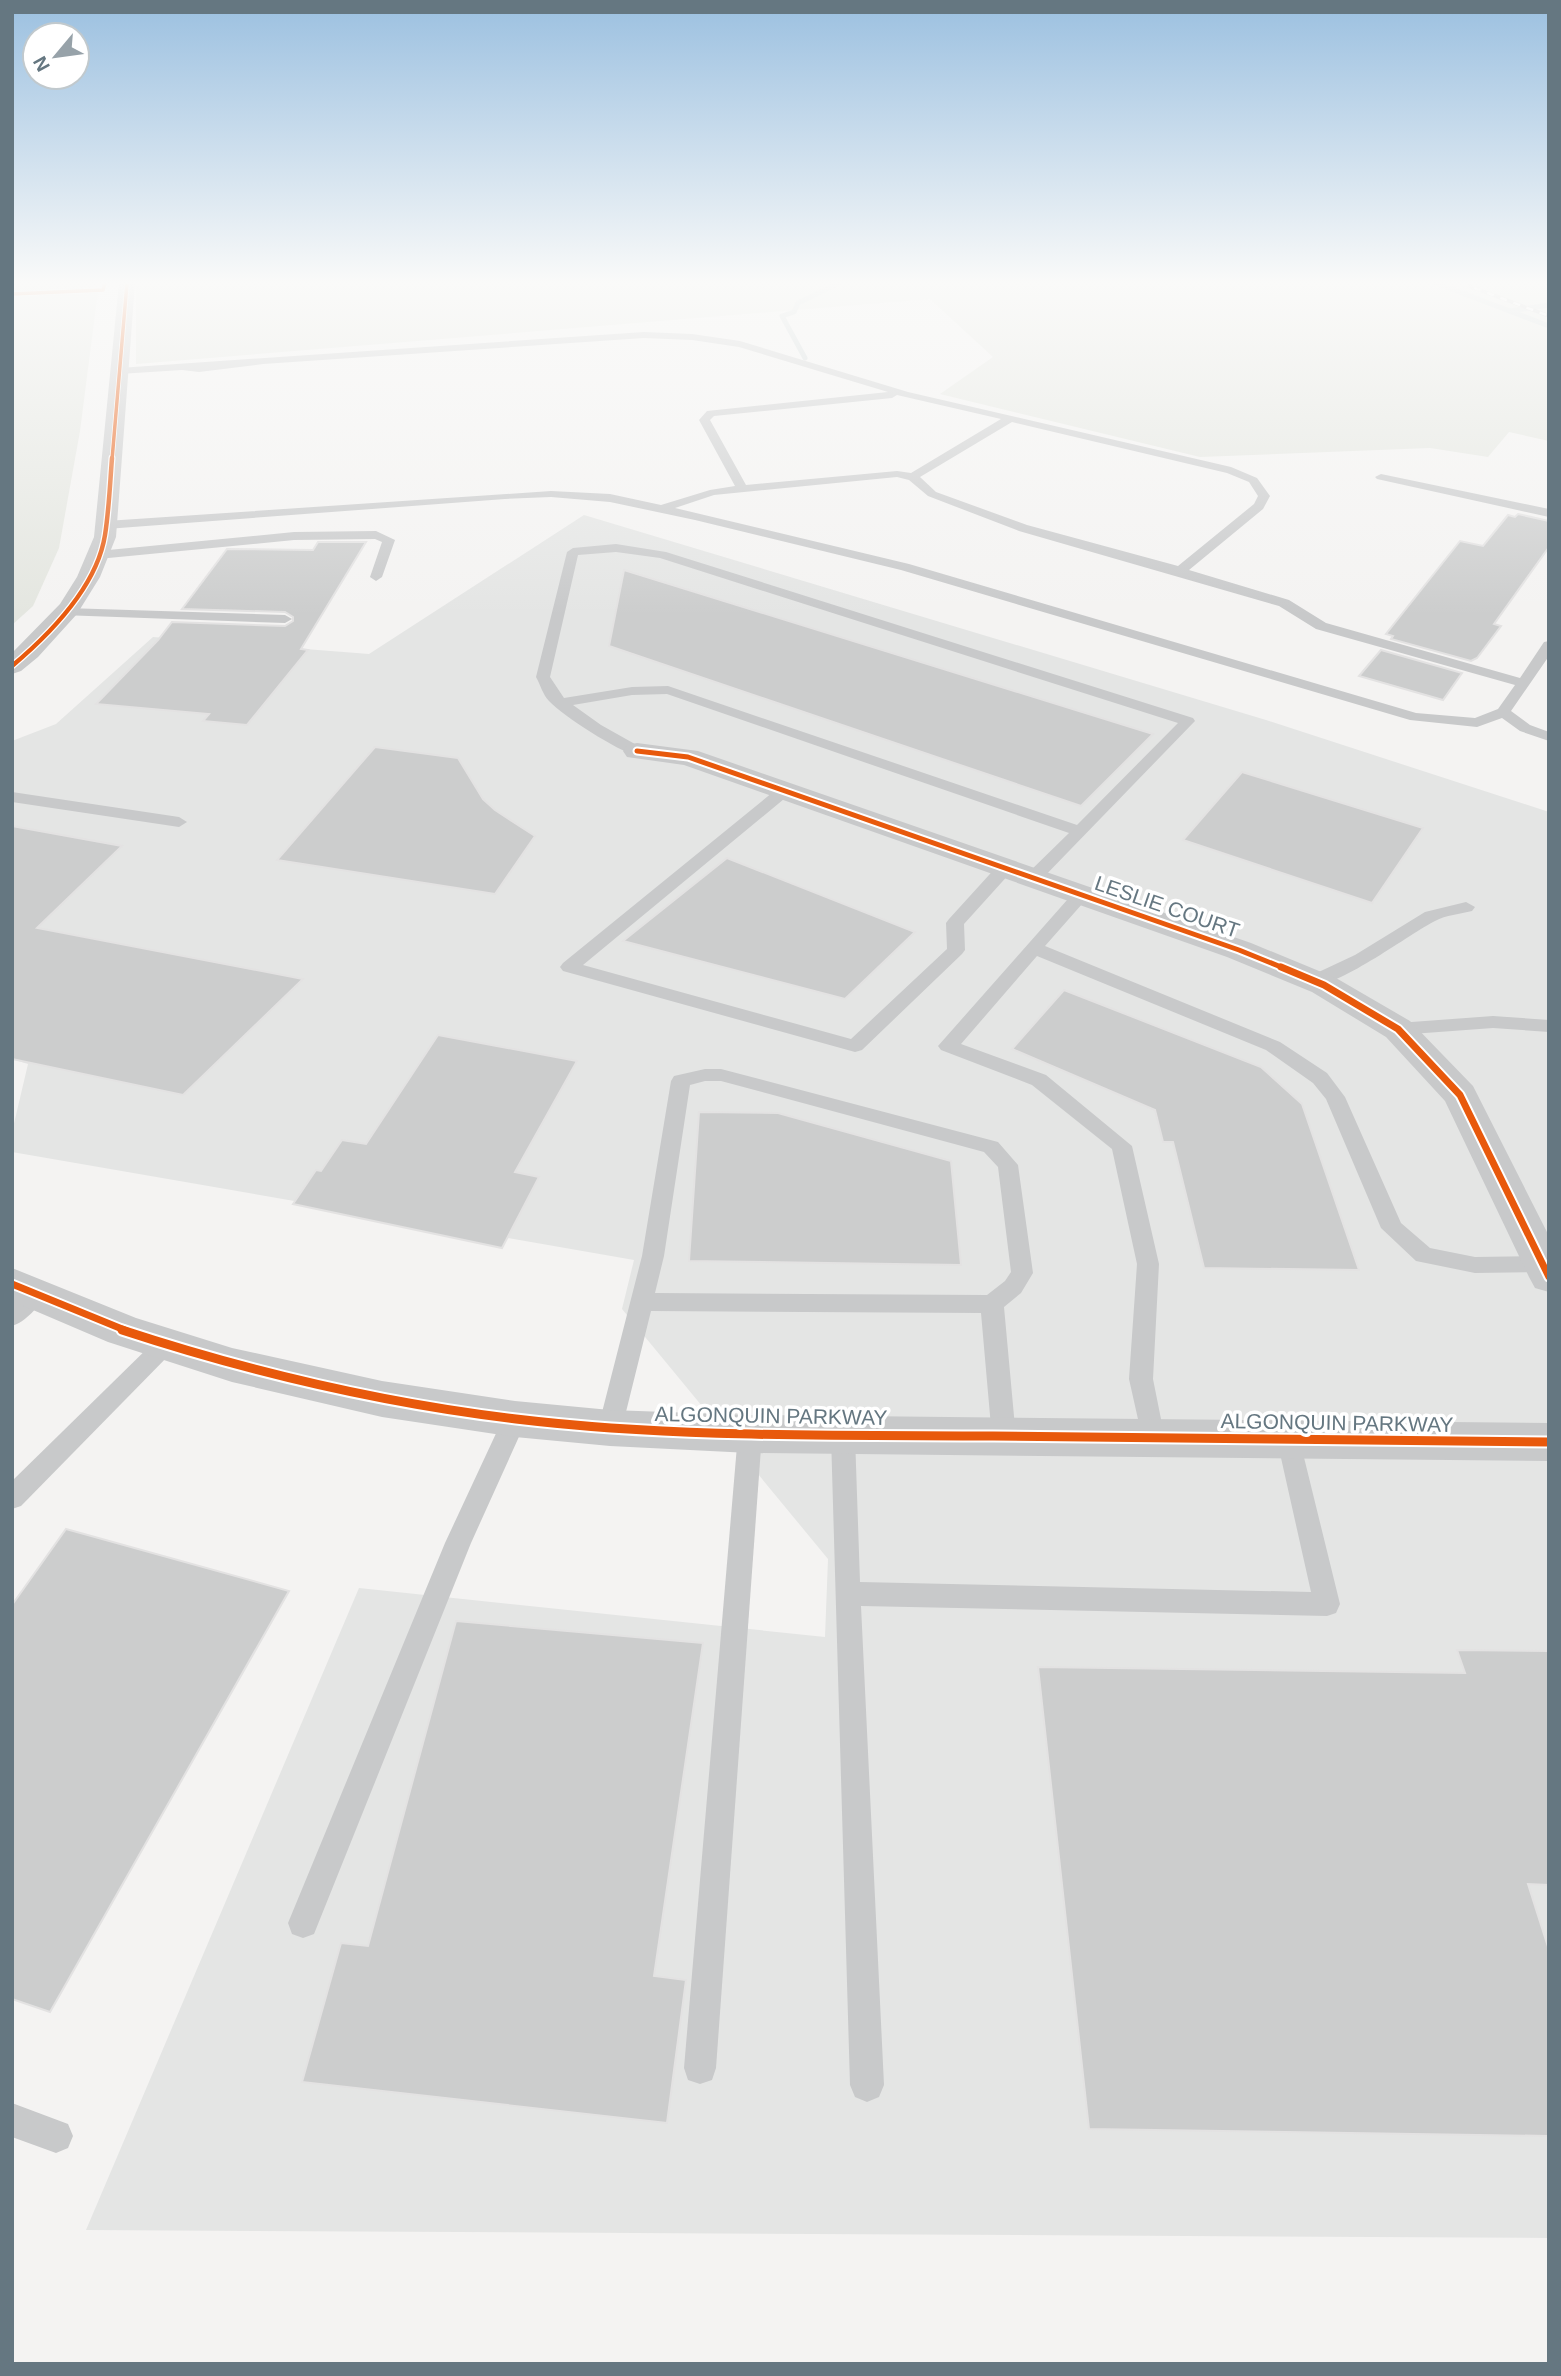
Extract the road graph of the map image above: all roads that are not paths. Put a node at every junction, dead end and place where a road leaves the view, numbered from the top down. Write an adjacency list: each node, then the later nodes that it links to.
1 (117, 394): 9 (street)
2 (905, 394): 3 (lane); 6 (lane)
3 (1009, 419): 4 (lane); 11 (lane)
4 (913, 477): 6 (lane); 11 (lane)
5 (1381, 477): 8 (lane)
6 (742, 489): 7 (lane)
7 (663, 509): 9 (lane); 19 (lane)
8 (1549, 513)
9 (106, 525): 10 (street)
10 (98, 555): 12 (lane); 13 (street)
11 (1180, 571): 17 (lane)
12 (376, 577)
13 (66, 612): 14 (lane); 16 (street)
14 (285, 619)
15 (1549, 645): 17 (lane)
16 (12, 666)
17 (1524, 683): 19 (lane)
18 (560, 703): 21 (lane); 25 (lane); 25 (lane)
19 (1503, 712): 20 (lane)
20 (1549, 737)
21 (637, 751): 22 (street, LESLIE COURT)
22 (783, 791): 26 (street, LESLIE COURT); 26 (lane)
23 (12, 797): 24 (lane)
24 (179, 822)
25 (1080, 831): 26 (lane)
26 (1019, 873): 27 (street, LESLIE COURT)
27 (1081, 895): 29 (lane); 30 (street, LESLIE COURT)
28 (1465, 907): 30 (lane)
29 (1034, 948): 33 (lane); 43 (lane)
30 (1314, 981): 32 (street, LESLIE COURT)
31 (1548, 1025): 32 (lane)
32 (1398, 1029): 33 (street, LESLIE COURT)
33 (1547, 1268)
34 (19, 1299): 37 (street, ALGONQUIN PARKWAY)
35 (641, 1302): 36 (lane); 36 (lane); 39 (lane)
36 (992, 1304): 42 (lane)
37 (166, 1344): 38 (street, ALGONQUIN PARKWAY); 46 (lane)
38 (515, 1419): 39 (street, ALGONQUIN PARKWAY); 48 (lane)
39 (610, 1428): 40 (street, ALGONQUIN PARKWAY)
40 (750, 1434): 41 (street, ALGONQUIN PARKWAY); 49 (lane)
41 (843, 1436): 42 (street, ALGONQUIN PARKWAY); 47 (lane)
42 (1004, 1438): 43 (street, ALGONQUIN PARKWAY)
43 (1153, 1439): 44 (street, ALGONQUIN PARKWAY)
44 (1289, 1440): 45 (street, ALGONQUIN PARKWAY); 47 (lane)
45 (1549, 1442)
46 (12, 1498)
47 (847, 1594): 50 (lane)
48 (303, 1923)
49 (700, 2068)
50 (867, 2085)
51 (12, 2120): 52 (lane)
52 (56, 2136)

